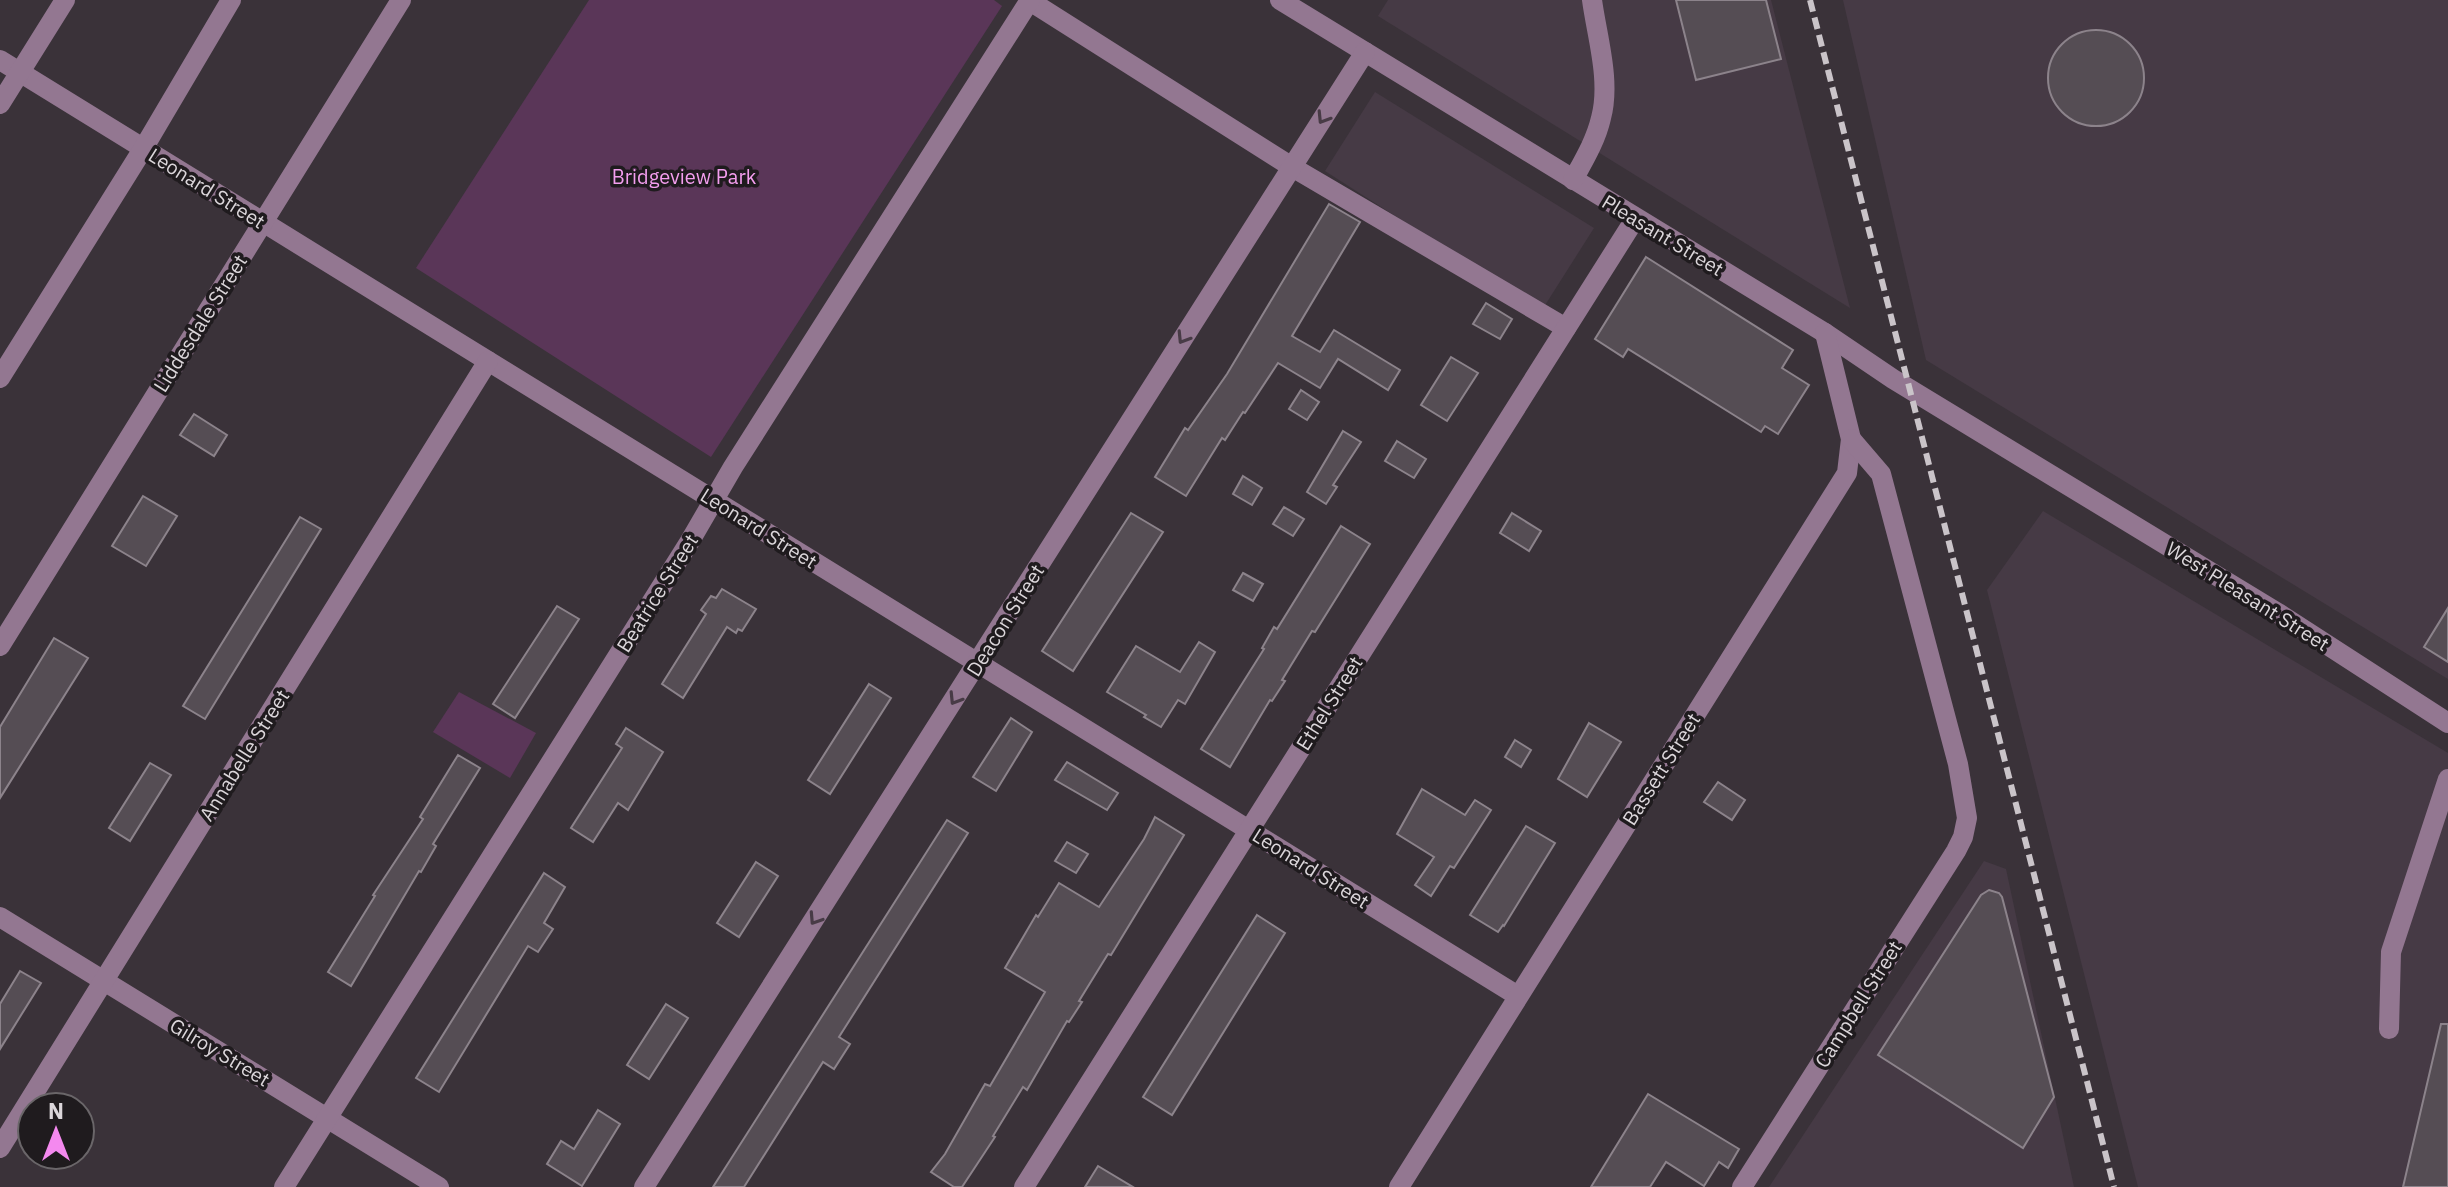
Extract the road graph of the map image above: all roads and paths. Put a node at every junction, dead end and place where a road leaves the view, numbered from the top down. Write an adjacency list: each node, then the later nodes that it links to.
1 (65, 0): 9 (street)
2 (231, 0): 11 (street)
3 (401, 0): 15 (street, Liddesdale Street)
4 (1280, 0): 7 (street, Pleasant Street)
5 (1592, 0): 13 (street)
6 (1024, 2): 12 (street); 22 (street, Beatrice Street)
7 (1365, 52): 12 (street, Deacon Street, one-way to 12); 13 (street, Pleasant Street)
8 (0, 60): 9 (street, Leonard Street)
9 (20, 72): 10 (street); 11 (street, Leonard Street)
10 (0, 104)
11 (143, 149): 15 (street, Leonard Street); 19 (street)
12 (1292, 167): 16 (street); 24 (street, Deacon Street, one-way to 24)
13 (1573, 180): 14 (street, Pleasant Street)
14 (1635, 219): 16 (street, Ethel Street); 17 (street, Pleasant Street)
15 (263, 222): 18 (street, Leonard Street); 23 (street, Liddesdale Street)
16 (1566, 328): 27 (street, Ethel Street)
17 (1825, 333): 20 (street, Bassett Street); 21 (street, Pleasant Street)
18 (488, 361): 22 (street, Leonard Street); 29 (street, Annabelle Street)
19 (0, 378)
20 (1851, 439): 30 (street, Bassett Street); 39 (street, Campbell Street)
21 (2045, 473): 25 (street, West Pleasant Street)
22 (714, 500): 24 (street, Leonard Street); 32 (street, Beatrice Street)
23 (0, 646)
24 (978, 662): 27 (street, Leonard Street); 36 (street, Deacon Street, one-way to 36)
25 (2448, 723)
26 (2448, 779): 31 (street)
27 (1249, 830): 30 (street, Leonard Street); 37 (street, Ethel Street)
28 (0, 917): 29 (street, Gilroy Street)
29 (104, 981): 32 (street, Gilroy Street); 33 (street, Annabelle Street)
30 (1518, 996): 38 (street, Bassett Street)
31 (2389, 1029)
32 (327, 1118): 34 (street, Beatrice Street); 35 (street, Gilroy Street)
33 (0, 1148)
34 (284, 1187)
35 (439, 1187)
36 (644, 1187)
37 (1024, 1187)
38 (1399, 1187)
39 (1742, 1187)

